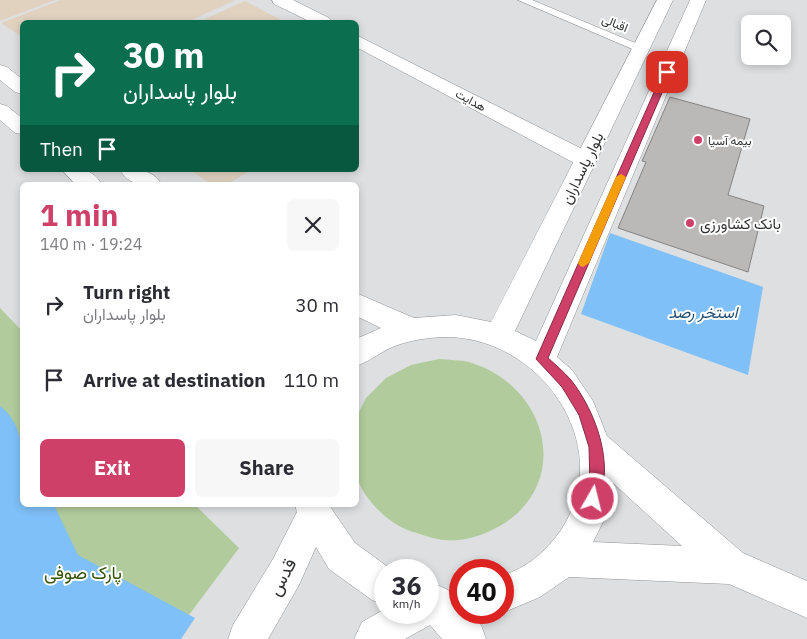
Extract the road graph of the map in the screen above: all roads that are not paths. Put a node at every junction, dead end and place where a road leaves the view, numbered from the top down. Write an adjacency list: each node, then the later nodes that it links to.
1 (523, 0): 7 (lane, اقبالی)
2 (665, 0): 7 (street, بلوار پاسداران)
3 (698, 0): 21 (street)
4 (285, 1): 5 (street)
5 (319, 20)
6 (359, 42): 12 (street, هدایت)
7 (641, 49): 12 (street, بلوار پاسداران)
8 (0, 71): 9 (street)
9 (20, 86)
10 (0, 110): 11 (street)
11 (20, 126)
12 (586, 160): 19 (street, بلوار پاسداران)
13 (75, 172): 15 (street)
14 (134, 172): 16 (street)
15 (87, 182)
16 (147, 182)
17 (359, 305): 18 (street)
18 (411, 329): 19 (street); 20 (street)
19 (499, 335): 21 (street)
20 (359, 352)
21 (542, 359): 22 (street)
22 (596, 447): 24 (street); 25 (street)
23 (313, 509): 26 (street); 32 (street, قدس)
24 (563, 559): 25 (street); 27 (street)
25 (730, 566): 28 (street)
26 (374, 579)
27 (514, 590)
28 (807, 600)
29 (439, 611): 33 (street)
30 (398, 624): 31 (street)
31 (374, 637)
32 (247, 639)
33 (467, 639)

